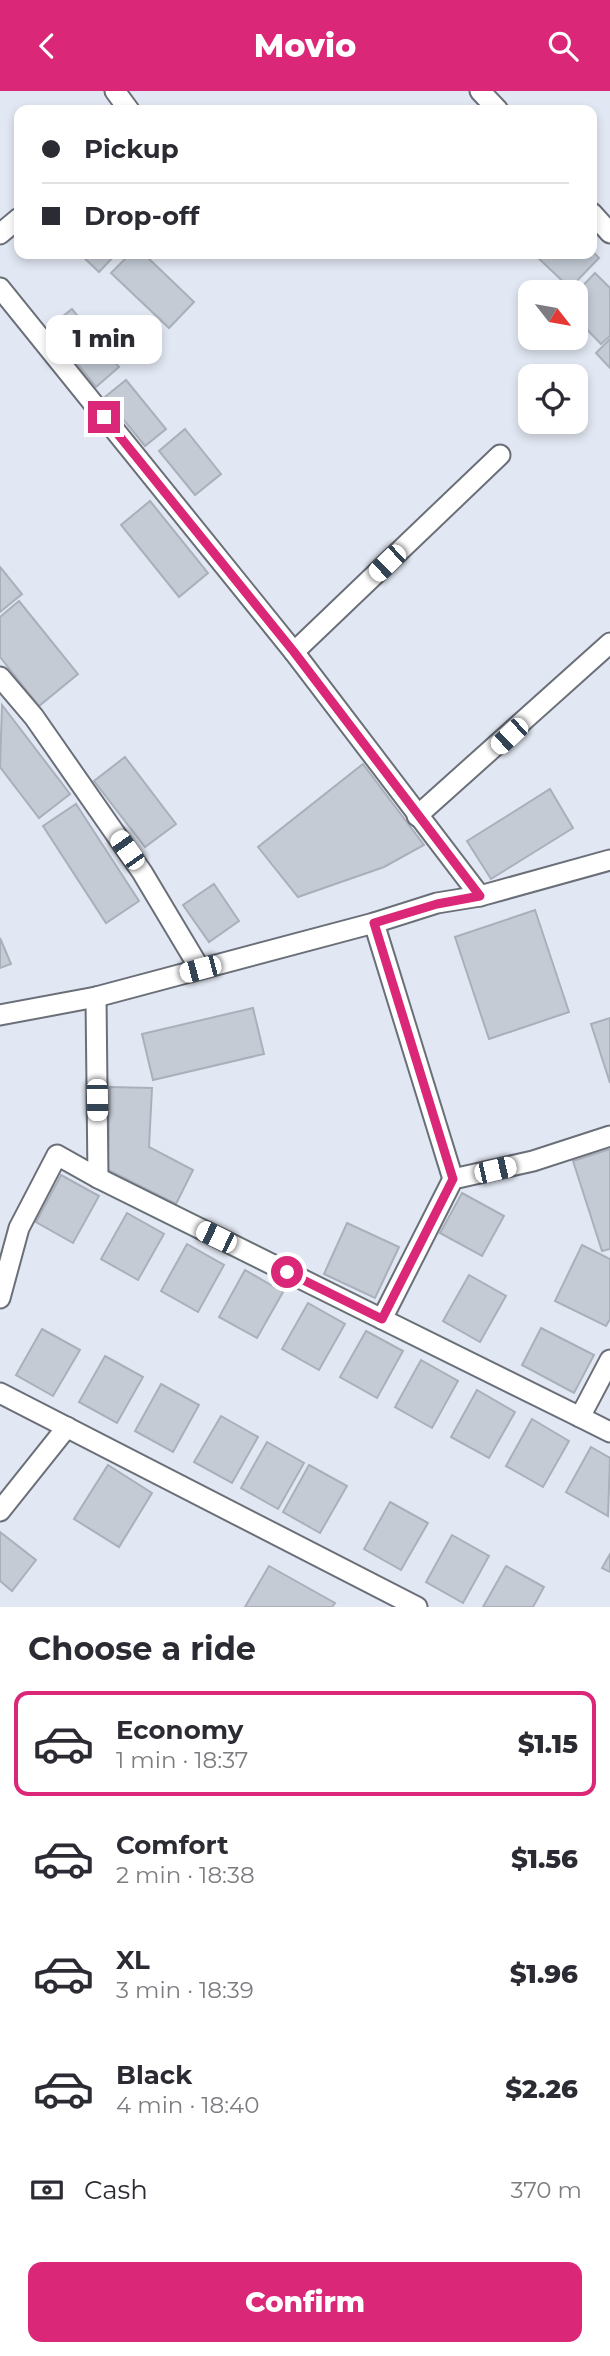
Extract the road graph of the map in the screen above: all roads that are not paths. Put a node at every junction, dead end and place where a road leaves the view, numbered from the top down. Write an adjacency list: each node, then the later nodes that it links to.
1 (480, 91): 2 (street)
2 (493, 105)
3 (597, 219): 5 (street)
4 (14, 222): 6 (street)
5 (610, 233)
6 (0, 234)
7 (0, 288): 10 (street)
8 (500, 455): 10 (street)
9 (610, 643): 12 (street)
10 (294, 652): 12 (street)
11 (0, 677): 16 (street)
12 (416, 816): 14 (street)
13 (610, 860): 14 (street)
14 (480, 896): 15 (street)
15 (374, 923): 16 (street); 21 (street)
16 (200, 969): 17 (street)
17 (96, 997): 18 (street); 20 (street)
18 (0, 1015)
19 (610, 1136): 21 (street)
20 (98, 1178): 22 (street); 23 (street)
21 (453, 1179): 23 (street)
22 (0, 1298)
23 (382, 1319): 26 (street)
24 (610, 1360): 26 (street)
25 (0, 1393): 27 (street)
26 (580, 1417): 28 (street)
27 (67, 1427): 29 (street); 30 (street)
28 (610, 1432)
29 (0, 1511)
30 (416, 1607)

